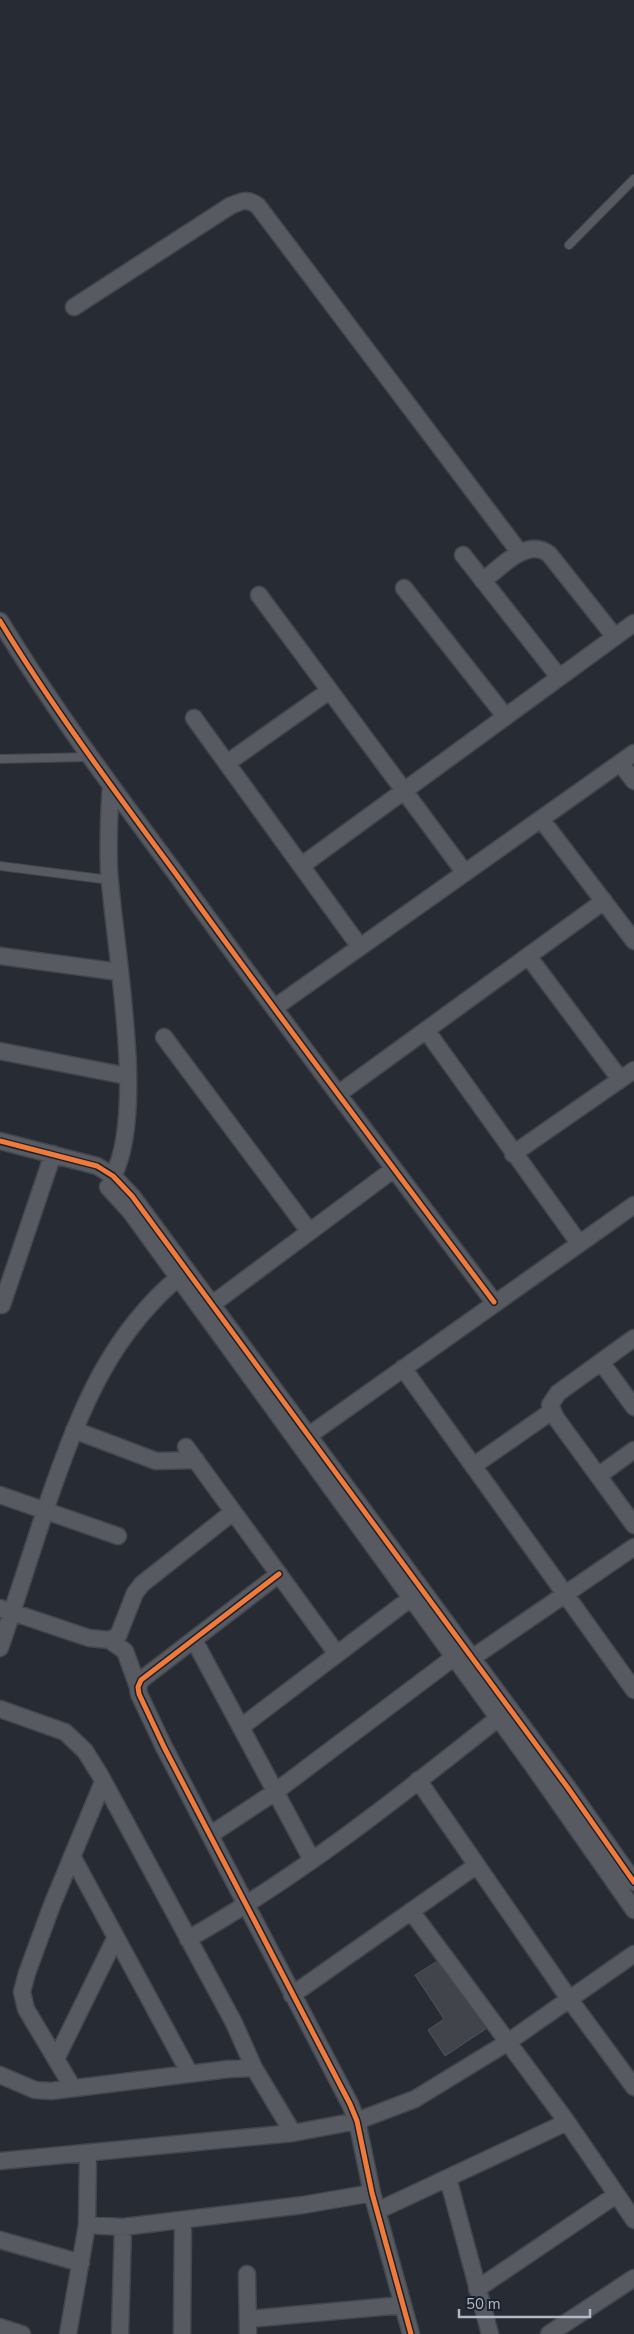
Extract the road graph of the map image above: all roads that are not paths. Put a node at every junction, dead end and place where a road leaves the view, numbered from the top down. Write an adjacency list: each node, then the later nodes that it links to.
1 (634, 179): 2 (lane)
2 (569, 245)
3 (74, 307): 4 (street)
4 (520, 553): 6 (street); 11 (street)
5 (463, 555): 6 (street)
6 (483, 581): 12 (street)
7 (404, 588): 14 (street)
8 (259, 595): 13 (street)
9 (0, 621): 17 (street)
10 (634, 623): 11 (street)
11 (616, 637): 12 (street)
12 (559, 678): 14 (street)
13 (329, 691): 19 (street); 23 (street)
14 (505, 716): 23 (street)
15 (194, 718): 19 (street)
16 (634, 753): 20 (street)
17 (91, 757): 18 (lane); 22 (street)
18 (0, 759)
19 (226, 763): 26 (street)
20 (620, 763): 21 (street); 24 (street)
21 (634, 781)
22 (111, 786): 28 (street); 35 (street)
23 (403, 791): 26 (street); 27 (street)
24 (542, 819): 27 (street); 29 (street)
25 (0, 866): 28 (lane)
26 (301, 866): 31 (street)
27 (465, 873): 31 (street)
28 (110, 880): 34 (street)
29 (604, 901): 30 (street); 33 (street)
30 (634, 940)
31 (360, 947): 35 (street)
32 (0, 956): 34 (street)
33 (528, 956): 36 (street); 41 (street)
34 (119, 972): 40 (street)
35 (274, 1008): 42 (street)
36 (426, 1030): 42 (street); 45 (street)
37 (164, 1038): 50 (street)
38 (0, 1051): 40 (street)
39 (634, 1070): 41 (street)
40 (127, 1076): 48 (street)
41 (620, 1079): 45 (street)
42 (338, 1094): 47 (street)
43 (0, 1141): 44 (street)
44 (53, 1154): 46 (street); 54 (street)
45 (513, 1154): 51 (street)
46 (89, 1165): 48 (street); 52 (street)
47 (394, 1169): 50 (street); 53 (street)
48 (113, 1176): 52 (street)
49 (634, 1205): 51 (street)
50 (309, 1230): 55 (street)
51 (579, 1243): 53 (street)
52 (183, 1274): 55 (street); 61 (street)
53 (494, 1302): 58 (street)
54 (2, 1305)
55 (207, 1308): 62 (street)
56 (634, 1338): 57 (street)
57 (601, 1362): 59 (street); 60 (street)
58 (403, 1368): 62 (street); 64 (street)
59 (634, 1407)
60 (552, 1411): 64 (street); 65 (street)
61 (74, 1430): 67 (street); 68 (street)
62 (303, 1439): 74 (street); 80 (street)
63 (634, 1450): 65 (street)
64 (472, 1466): 73 (street)
65 (598, 1476): 69 (street)
66 (0, 1495): 67 (street)
67 (45, 1511): 70 (street); 75 (street)
68 (233, 1512): 72 (street); 76 (street)
69 (634, 1525)
70 (118, 1536)
71 (634, 1547): 73 (street)
72 (279, 1574): 77 (street); 79 (street)
73 (565, 1594): 80 (street); 82 (street)
74 (411, 1598): 79 (street); 80 (street)
75 (6, 1610): 76 (street); 78 (street)
76 (109, 1640): 81 (street)
77 (194, 1640): 81 (street); 85 (street)
78 (0, 1648)
79 (337, 1654): 85 (street)
80 (464, 1655): 84 (street); 88 (street)
81 (138, 1686): 89 (street)
82 (634, 1690)
83 (0, 1709): 87 (street)
84 (504, 1714): 86 (street); 93 (street); 94 (street)
85 (241, 1727): 88 (street)
86 (418, 1780): 91 (street); 92 (street)
87 (103, 1782): 90 (street); 98 (street)
88 (275, 1792): 89 (street); 91 (street)
89 (210, 1835): 95 (street)
90 (72, 1856): 97 (street); 103 (street)
91 (312, 1860): 95 (street)
92 (477, 1865): 96 (street); 101 (street)
93 (634, 1882)
94 (632, 1903)
95 (246, 1906): 98 (street); 100 (street)
96 (411, 1911): 100 (street); 102 (street)
97 (116, 1937): 103 (street); 105 (street)
98 (188, 1939): 104 (street)
99 (634, 1954): 101 (street)
100 (292, 1995): 109 (street)
101 (570, 2000): 102 (street); 107 (street)
102 (508, 2042): 109 (street); 110 (street)
103 (56, 2059): 108 (street)
104 (254, 2068): 105 (street); 111 (street)
105 (190, 2074): 108 (street)
106 (0, 2075): 108 (street)
107 (634, 2087)
108 (73, 2088)
109 (356, 2121): 111 (street); 115 (street)
110 (566, 2122): 114 (street); 116 (street)
111 (294, 2133): 112 (street)
112 (88, 2154): 113 (street); 120 (street)
113 (0, 2161)
114 (448, 2178): 117 (street); 126 (street)
115 (372, 2194): 117 (street); 118 (street)
116 (616, 2195): 119 (street); 126 (street)
117 (377, 2212): 127 (street)
118 (184, 2220): 121 (street); 133 (street)
119 (634, 2220)
120 (87, 2225): 121 (street); 123 (street)
121 (123, 2227): 132 (street)
122 (0, 2240): 123 (street)
123 (82, 2263): 131 (street)
124 (247, 2274): 128 (street)
125 (634, 2278): 136 (street)
126 (477, 2289): 135 (street)
127 (403, 2305): 128 (street); 134 (street)
128 (248, 2326)
129 (0, 2327): 130 (street)
130 (22, 2334)
131 (68, 2334)
132 (120, 2334)
133 (182, 2334)
134 (411, 2334)
135 (490, 2334)
136 (549, 2334)

